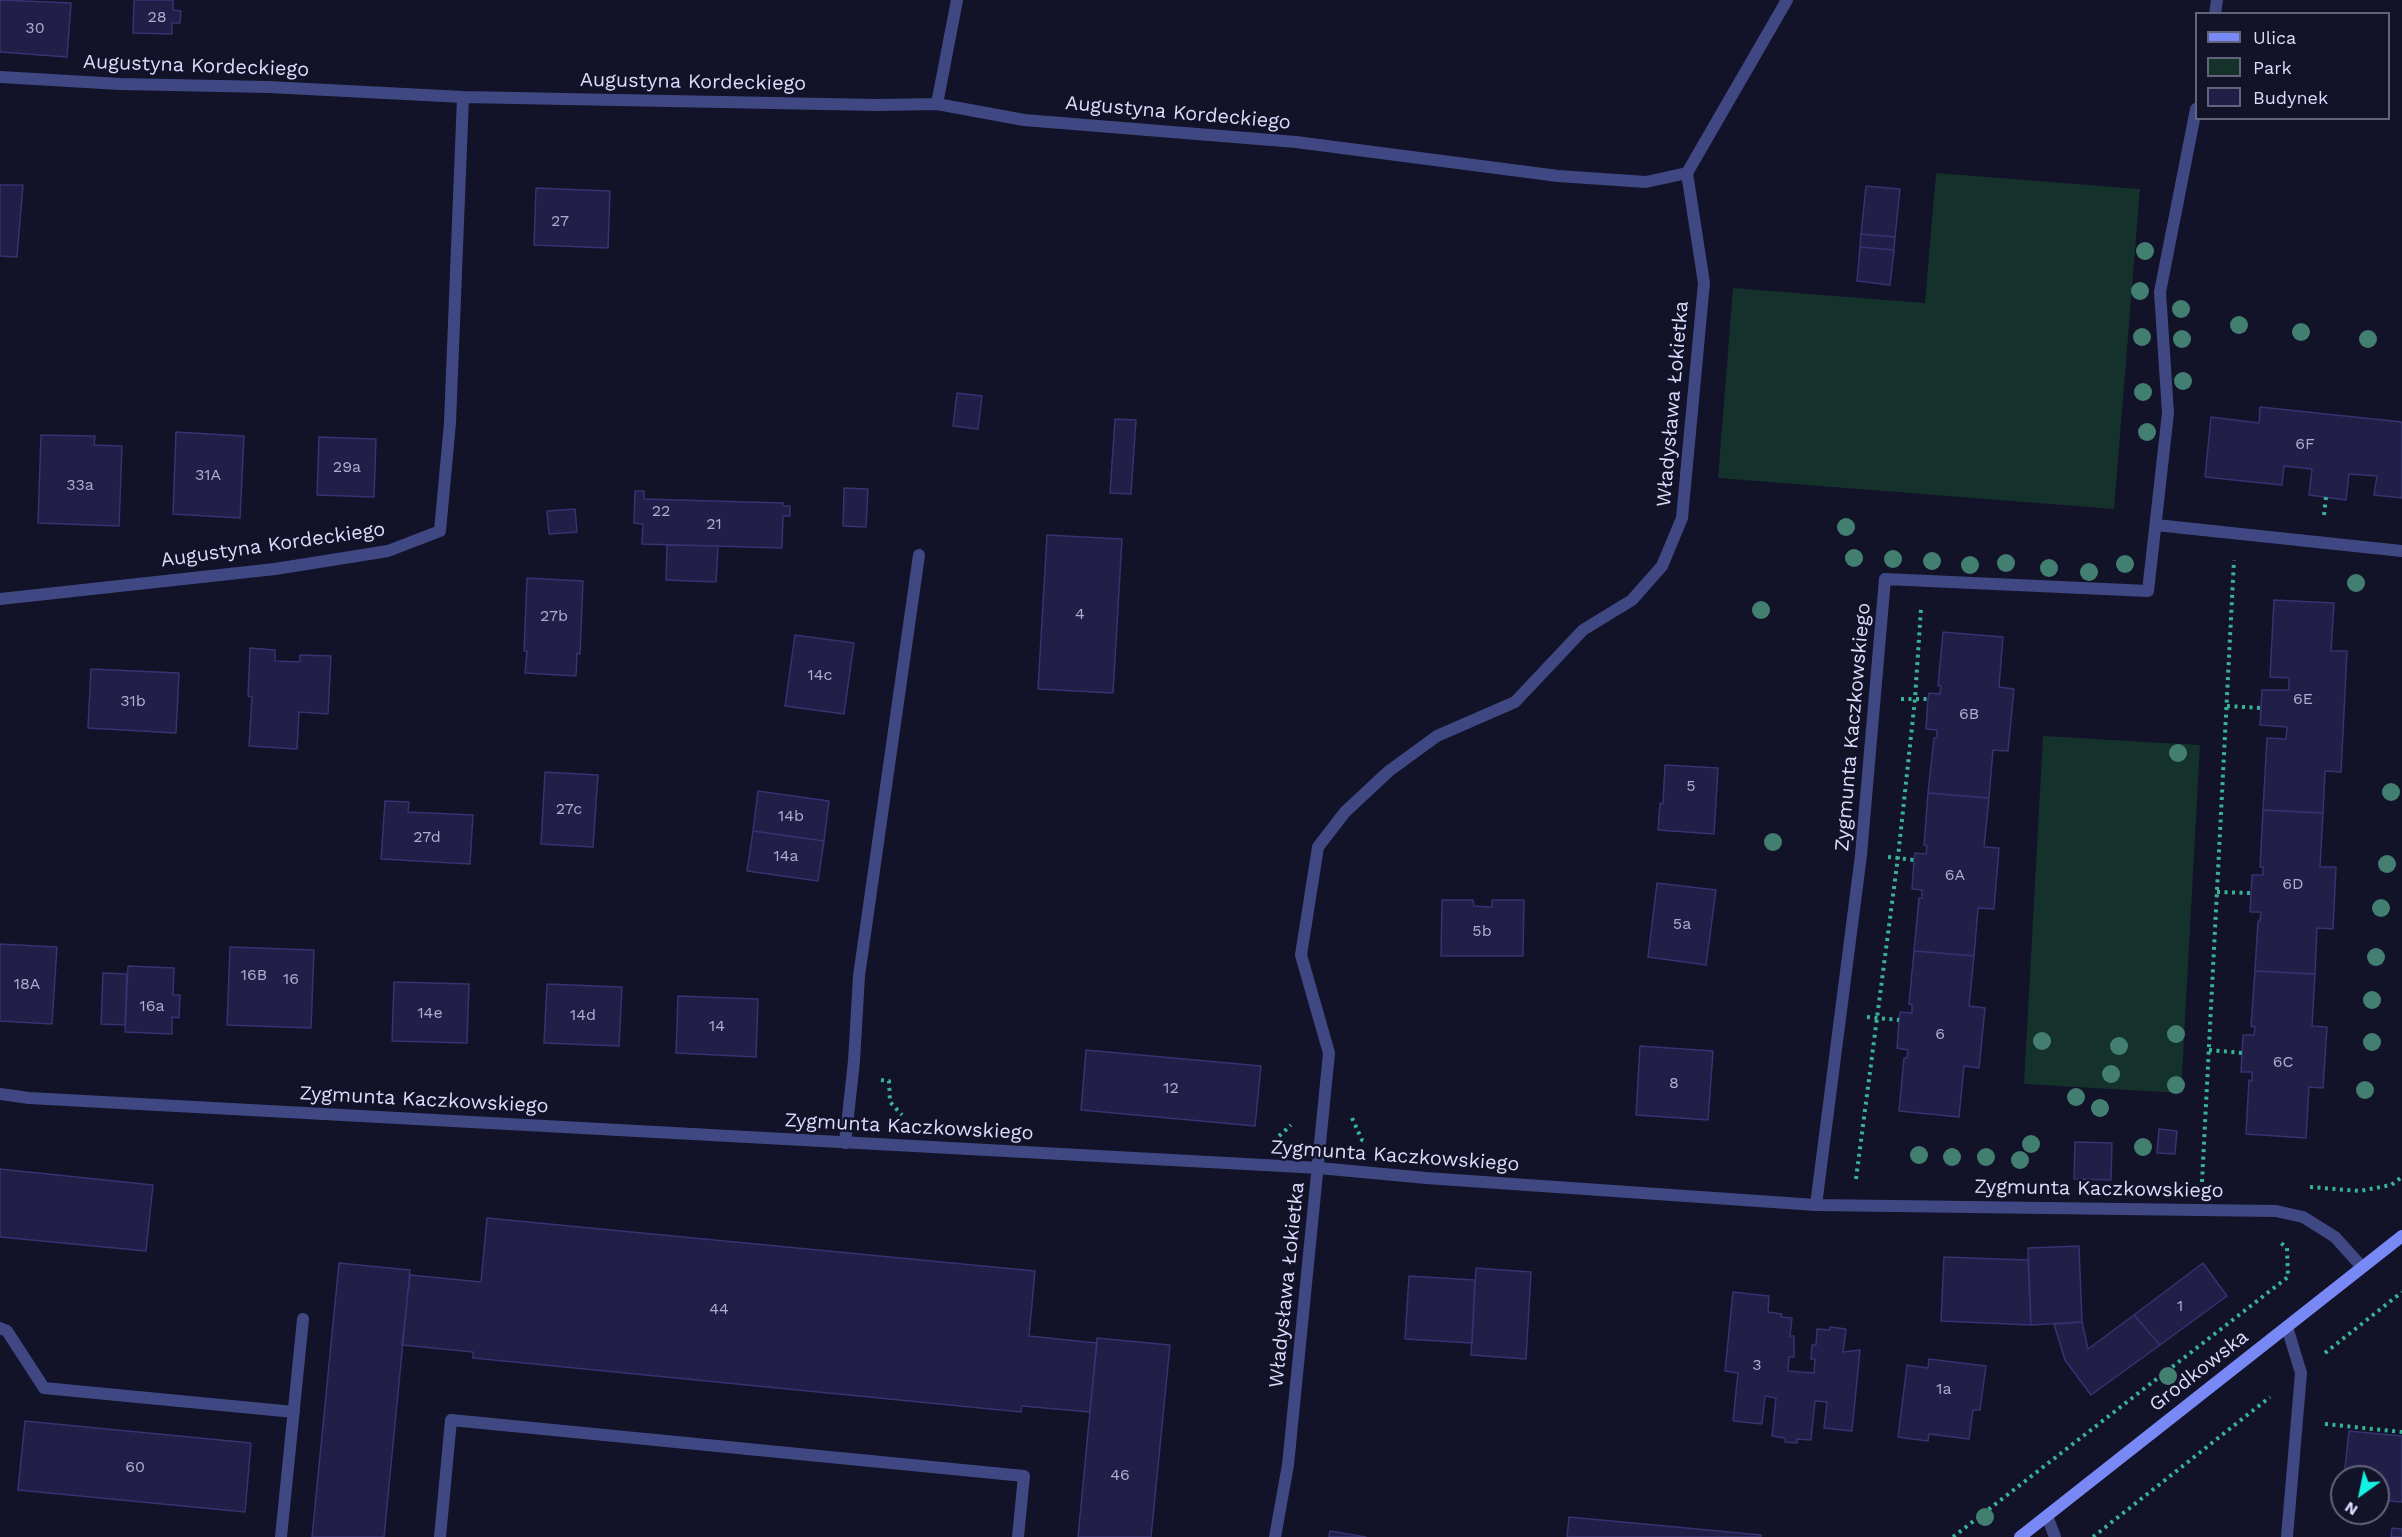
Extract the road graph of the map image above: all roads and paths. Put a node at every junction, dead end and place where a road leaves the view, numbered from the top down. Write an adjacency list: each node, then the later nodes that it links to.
1 (957, 0): 5 (street)
2 (1787, 0): 7 (street)
3 (0, 77): 4 (street, Augustyna Kordeckiego)
4 (463, 97): 5 (street, Augustyna Kordeckiego); 13 (street, Augustyna Kordeckiego)
5 (937, 104): 7 (street, Augustyna Kordeckiego)
6 (2195, 114): 8 (street, Zygmunta Kaczkowskiego)
7 (1687, 173): 24 (street, Władysława Łokietka)
8 (2156, 525): 9 (street); 12 (street, Zygmunta Kaczkowskiego)
9 (2236, 533): 10 (street); 14 (path)
10 (2402, 551)
11 (919, 555): 22 (street)
12 (1923, 581): 18 (path); 34 (street, Zygmunta Kaczkowskiego)
13 (0, 599)
14 (2227, 706): 15 (path); 16 (path)
15 (2261, 708)
16 (2217, 892): 17 (path); 20 (path)
17 (2251, 893)
18 (1877, 1017): 19 (path); 35 (path)
19 (1899, 1020)
20 (2209, 1050): 21 (path); 32 (path)
21 (2242, 1053)
22 (853, 1080): 25 (path); 28 (street)
23 (0, 1094): 28 (street, Zygmunta Kaczkowskiego)
24 (1326, 1095): 29 (path); 30 (street, Władysława Łokietka)
25 (912, 1116)
26 (1293, 1123): 27 (path)
27 (1272, 1140)
28 (845, 1143): 30 (street, Zygmunta Kaczkowskiego)
29 (1371, 1144)
30 (1319, 1168): 34 (street, Zygmunta Kaczkowskiego); 51 (street, Władysława Łokietka)
31 (2402, 1177): 33 (path)
32 (2202, 1182)
33 (2302, 1186)
34 (1816, 1205): 35 (street, Zygmunta Kaczkowskiego)
35 (1854, 1205): 38 (street, Zygmunta Kaczkowskiego)
36 (2402, 1236): 38 (main road, Grodkowska)
37 (2273, 1237): 52 (path)
38 (2362, 1267): 41 (main road, Grodkowska)
39 (2402, 1292): 43 (path)
40 (303, 1319): 44 (street)
41 (2287, 1327): 43 (street); 47 (main road, Grodkowska)
42 (0, 1328): 44 (street)
43 (2301, 1373): 45 (street); 55 (path)
44 (294, 1412): 48 (street)
45 (2296, 1421): 46 (path); 56 (street)
46 (2402, 1432)
47 (2047, 1516): 53 (main road, Grodkowska); 54 (street)
48 (280, 1537)
49 (440, 1537): 50 (street)
50 (1018, 1537)
51 (1275, 1537)
52 (1953, 1537)
53 (2020, 1537)
54 (2055, 1537)
55 (2093, 1537)
56 (2287, 1537)

